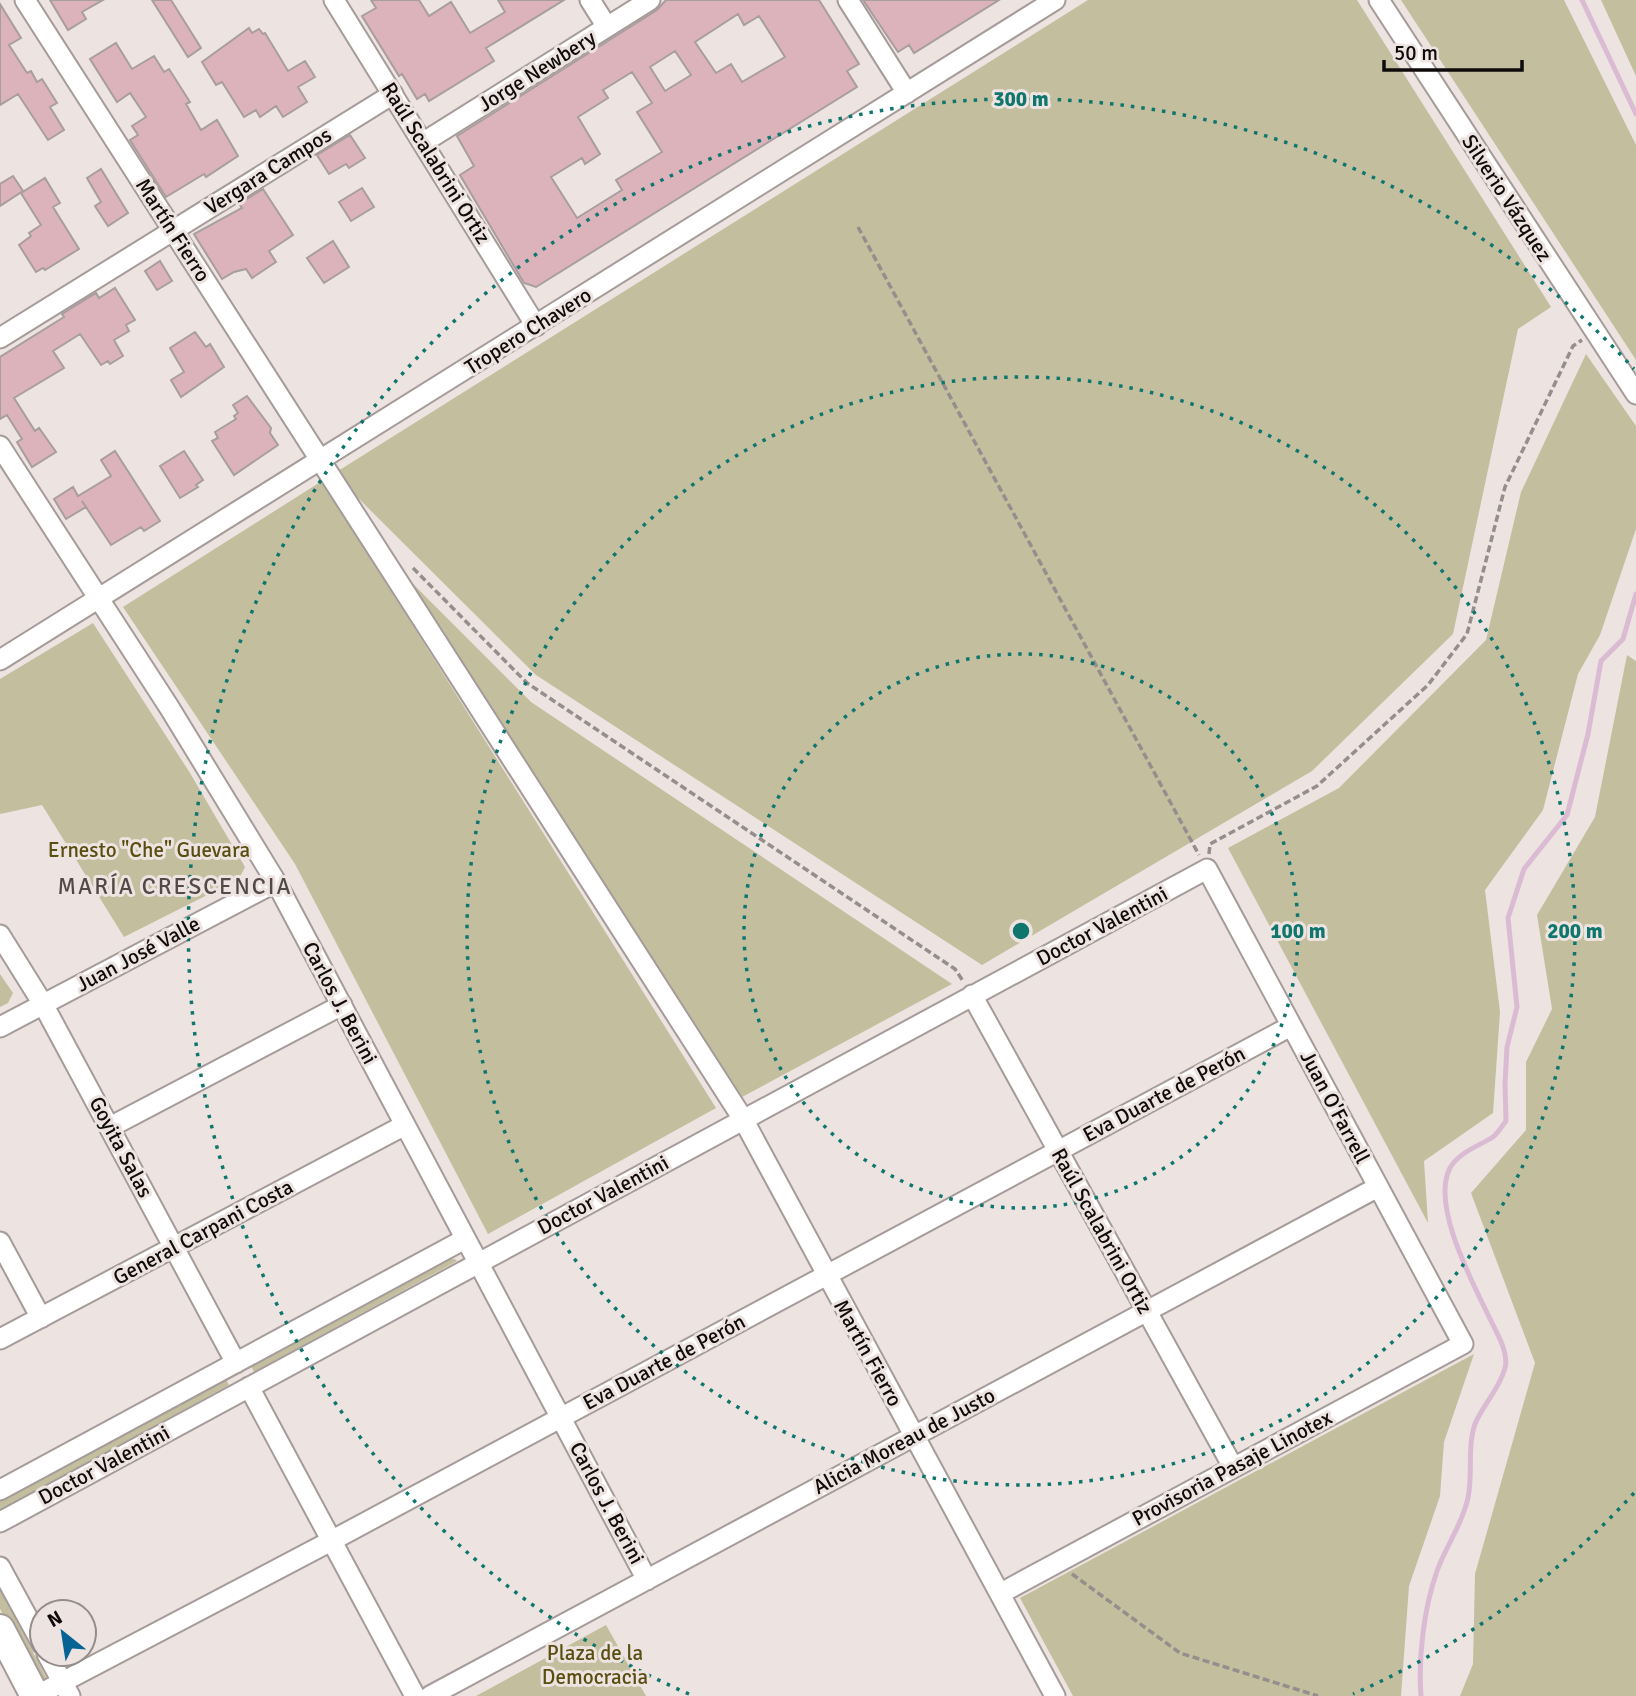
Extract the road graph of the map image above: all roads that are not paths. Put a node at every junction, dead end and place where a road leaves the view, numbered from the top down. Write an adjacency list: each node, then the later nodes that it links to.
1 (25, 0): 12 (street, Martín Fierro)
2 (334, 0): 10 (street, Raúl Scalabrini Ortiz)
3 (590, 0): 8 (street)
4 (650, 0): 8 (street, Jorge Newbery)
5 (848, 0): 9 (street)
6 (1055, 0): 9 (street, Tropero Chavero)
7 (1379, 0): 15 (street, Silverio Vázquez)
8 (607, 27): 11 (street, Jorge Newbery)
9 (906, 93): 13 (street, Tropero Chavero)
10 (393, 94): 11 (street, Raúl Scalabrini Ortiz); 12 (street, Vergara Campos)
11 (424, 142): 13 (street, Raúl Scalabrini Ortiz)
12 (173, 230): 14 (street, Vergara Campos); 17 (street, Martín Fierro)
13 (536, 326): 17 (street, Tropero Chavero)
14 (0, 338)
15 (1636, 394)
16 (0, 446): 18 (street, Carlos J. Berini)
17 (320, 460): 18 (street, Tropero Chavero); 28 (street, Martín Fierro)
18 (98, 599): 19 (street, Tropero Chavero); 21 (street, Carlos J. Berini)
19 (0, 660)
20 (1206, 869): 23 (street, Doctor Valentini); 27 (street, Juan O'Farrell)
21 (276, 882): 24 (street, Juan José Valle); 25 (street, Carlos J. Berini)
22 (0, 935): 24 (street, Goyita Salas)
23 (972, 995): 28 (street, Doctor Valentini); 31 (street, Raúl Scalabrini Ortiz)
24 (44, 1004): 26 (street, Juan José Valle); 30 (street, Goyita Salas)
25 (342, 1005): 29 (street, Carlos J. Berini); 30 (street)
26 (0, 1027)
27 (1291, 1027): 31 (street, Eva Duarte de Perón); 32 (street, Juan O'Farrell)
28 (743, 1119): 36 (street, Doctor Valentini); 37 (street, Martín Fierro)
29 (405, 1125): 33 (street, Carlos J. Berini); 35 (street, General Carpani Costa)
30 (110, 1127): 35 (street, Goyita Salas)
31 (1058, 1151): 37 (street, Eva Duarte de Perón); 38 (street, Raúl Scalabrini Ortiz)
32 (1378, 1187): 38 (street, Alicia Moreau de Justo); 41 (street, Juan O'Farrell)
33 (466, 1240): 36 (street, Carlos J. Berini); 42 (street, Doctor Valentini)
34 (0, 1242): 39 (street)
35 (175, 1247): 39 (street, General Carpani Costa); 42 (street, Goyita Salas)
36 (477, 1262): 43 (street, Doctor Valentini); 44 (street, Carlos J. Berini)
37 (826, 1275): 44 (street, Eva Duarte de Perón); 45 (street, Martín Fierro)
38 (1146, 1311): 45 (street, Alicia Moreau de Justo); 46 (street, Raúl Scalabrini Ortiz)
39 (41, 1318): 40 (street, General Carpani Costa)
40 (0, 1339)
41 (1463, 1345): 46 (street, Provisoria Pasaje Linotex)
42 (236, 1363): 47 (street, Doctor Valentini)
43 (249, 1387): 48 (street, Doctor Valentini); 49 (street)
44 (562, 1418): 49 (street, Eva Duarte de Perón); 51 (street, Carlos J. Berini)
45 (914, 1437): 51 (street, Alicia Moreau de Justo); 52 (street, Martín Fierro)
46 (1233, 1467): 52 (street, Provisoria Pasaje Linotex)
47 (0, 1490)
48 (0, 1522)
49 (331, 1541): 56 (street, Eva Duarte de Perón); 58 (street)
50 (0, 1567): 53 (street)
51 (647, 1580): 59 (street, Alicia Moreau de Justo)
52 (1001, 1593): 60 (street, Martín Fierro)
53 (28, 1618)
54 (0, 1629): 57 (street)
55 (55, 1668): 56 (street)
56 (66, 1689): 57 (street, Eva Duarte de Perón)
57 (36, 1696)
58 (415, 1696)
59 (430, 1696)
60 (1055, 1696)

